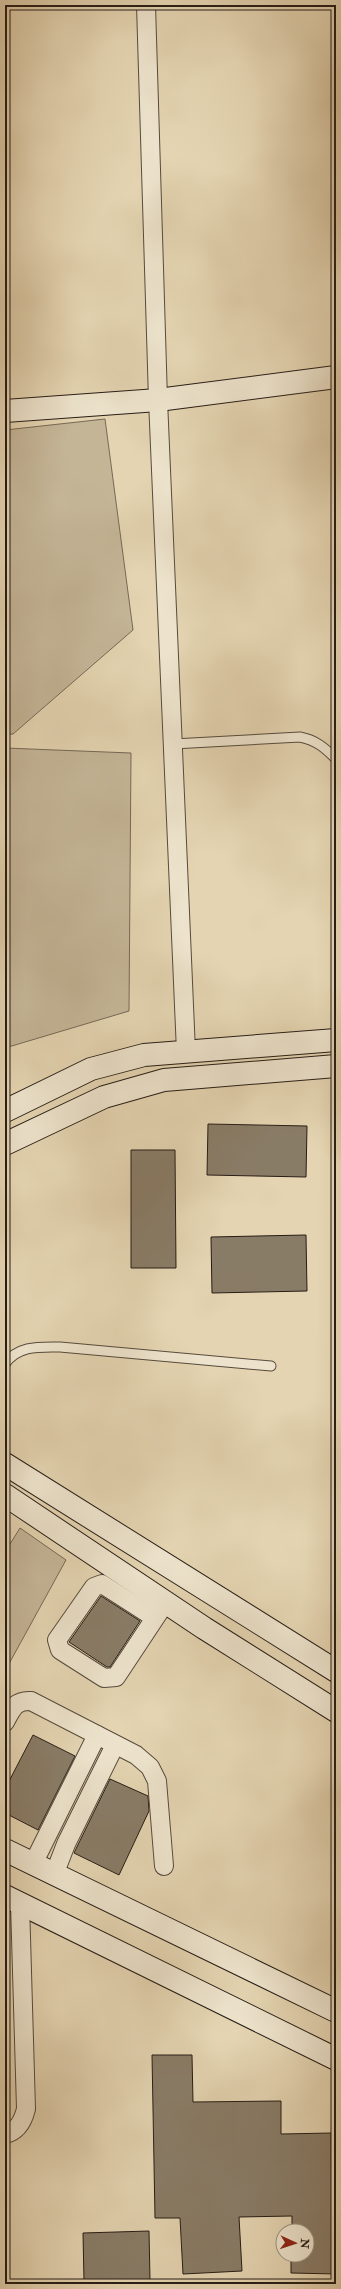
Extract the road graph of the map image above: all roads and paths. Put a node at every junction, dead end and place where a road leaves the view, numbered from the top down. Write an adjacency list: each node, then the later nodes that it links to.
1 (146, 5): 3 (street)
2 (336, 377): 3 (main road)
3 (158, 400): 4 (main road); 5 (street)
4 (5, 411)
5 (172, 744): 6 (lane); 8 (street)
6 (336, 759)
7 (336, 1040): 8 (main road)
8 (186, 1052): 10 (main road)
9 (336, 1066): 11 (main road)
10 (5, 1111)
11 (5, 1144)
12 (5, 1364): 13 (lane)
13 (271, 1366)
14 (5, 1464): 17 (main road)
15 (5, 1496): 16 (main road)
16 (160, 1611): 16 (street); 18 (main road)
17 (336, 1671)
18 (336, 1711)
19 (5, 1722): 20 (street)
20 (97, 1735): 21 (street); 23 (street)
21 (115, 1744): 24 (street); 25 (street)
22 (5, 1850): 23 (main road)
23 (33, 1864): 25 (main road)
24 (164, 1866)
25 (54, 1875): 27 (main road)
26 (13, 1899): 28 (main road); 29 (street)
27 (336, 2011)
28 (336, 2059)
29 (5, 2134)

